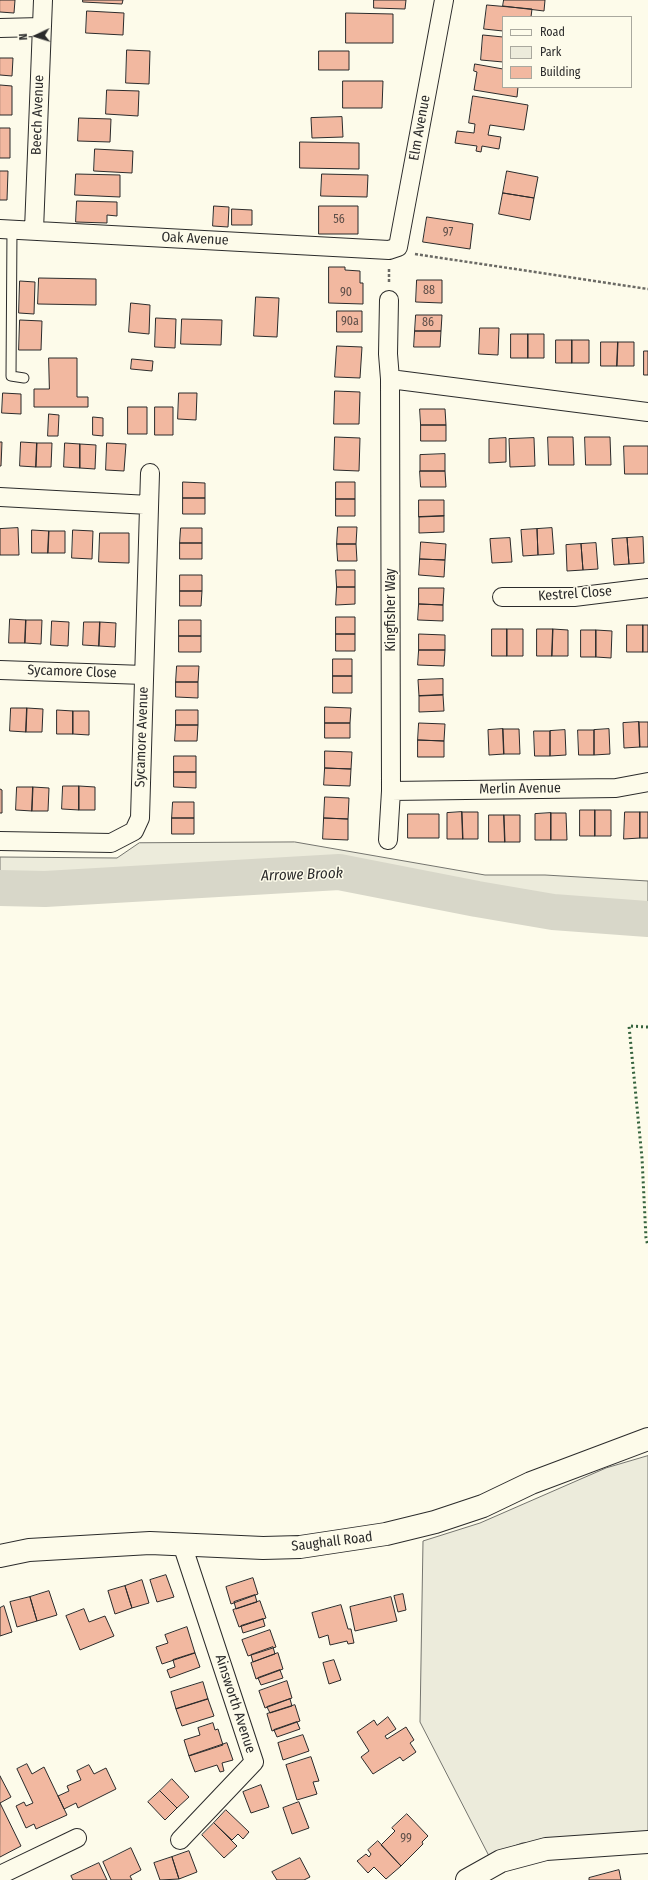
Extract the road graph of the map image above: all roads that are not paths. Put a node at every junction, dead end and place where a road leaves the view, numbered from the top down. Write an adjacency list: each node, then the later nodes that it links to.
1 (43, 0): 3 (street, Beech Avenue)
2 (444, 0): 7 (street, Elm Avenue)
3 (41, 27): 4 (street); 6 (street, Beech Avenue)
4 (0, 28)
5 (6, 229): 6 (street, Oak Avenue); 9 (lane)
6 (34, 230): 7 (street, Oak Avenue)
7 (389, 250)
8 (389, 300): 10 (street, Kingfisher Way)
9 (24, 378)
10 (390, 379): 11 (street); 20 (street, Kingfisher Way)
11 (648, 412)
12 (150, 473): 14 (street, Sycamore Avenue)
13 (0, 497): 14 (street)
14 (150, 505): 18 (street, Sycamore Avenue)
15 (648, 588): 16 (street, Kestrel Close)
16 (502, 597)
17 (0, 670): 18 (street, Sycamore Close)
18 (144, 675): 22 (street, Sycamore Avenue)
19 (648, 782): 20 (street, Merlin Avenue)
20 (391, 791): 21 (street, Kingfisher Way)
21 (388, 840)
22 (0, 841)
23 (648, 1439): 24 (street, Saughall Road)
24 (182, 1544): 25 (street, Saughall Road); 27 (street, Ainsworth Avenue)
25 (0, 1556)
26 (77, 1838): 29 (street)
27 (180, 1840)
28 (648, 1842): 30 (street)
29 (0, 1875)
30 (467, 1880)

